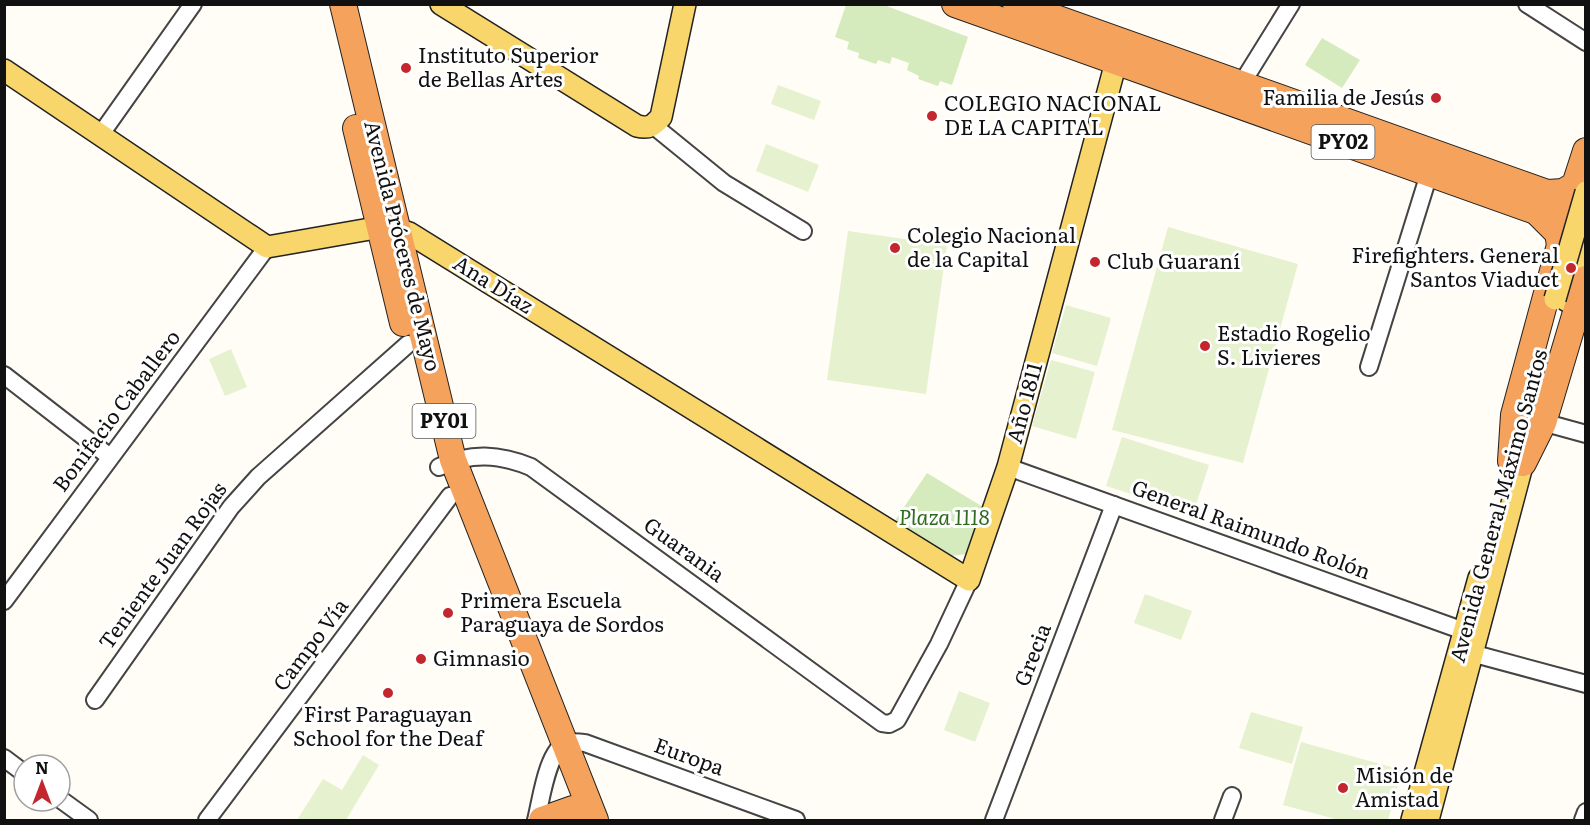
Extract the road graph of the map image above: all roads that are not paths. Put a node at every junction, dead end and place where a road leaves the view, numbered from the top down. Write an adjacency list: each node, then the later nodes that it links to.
1 (193, 4): 16 (street)
2 (328, 4): 21 (highway, Avenida Próceres de Mayo / PY01)
3 (343, 4): 21 (highway, Avenida Próceres de Mayo / PY01)
4 (441, 4): 15 (main road)
5 (685, 4): 15 (main road)
6 (955, 4): 12 (highway, PY02)
7 (1016, 4): 10 (highway, PY02)
8 (1291, 4): 14 (street)
9 (1527, 4): 11 (street)
10 (1057, 11): 14 (highway, PY02)
11 (1586, 42)
12 (1116, 62): 14 (highway, PY02); 34 (main road, Año 1811)
13 (4, 70): 16 (main road)
14 (1236, 93): 18 (highway, PY02); 19 (highway, PY02)
15 (654, 126): 22 (street)
16 (101, 134): 23 (main road)
17 (1586, 151): 19 (highway)
18 (1429, 174): 19 (highway, PY02); 26 (street)
19 (1542, 202): 20 (highway, PY02); 32 (highway)
20 (1579, 213): 28 (main road, Avenida General Máximo Santos, bridge); 28 (main road, Avenida General Máximo Santos)
21 (388, 227): 23 (main road); 25 (highway, Avenida Próceres de Mayo / PY01); 33 (highway, Avenida Próceres de Mayo / PY01); 37 (main road, Ana Díaz)
22 (803, 231)
23 (267, 247): 31 (street, Bonifacio Caballero)
24 (1586, 279): 29 (highway)
25 (408, 344): 33 (highway, Avenida Próceres de Mayo / PY01); 41 (street, Teniente Juan Rojas)
26 (1370, 367)
27 (4, 375): 31 (street)
28 (1538, 384): 29 (main road, Avenida General Máximo Santos); 32 (main road, Avenida General Máximo Santos)
29 (1538, 421): 30 (street); 32 (highway)
30 (1586, 434)
31 (111, 457): 38 (street, Bonifacio Caballero)
32 (1517, 462): 39 (main road, Avenida General Máximo Santos)
33 (446, 463): 35 (highway, Avenida Próceres de Mayo / PY01); 42 (street, Guarania); 43 (highway, Avenida Próceres de Mayo / PY01)
34 (1008, 467): 36 (street, General Raimundo Rolón); 37 (main road, Año 1811)
35 (450, 496): 43 (highway, Avenida Próceres de Mayo / PY01); 49 (street, Campo Vía)
36 (1114, 505): 39 (street, General Raimundo Rolón); 53 (street, Grecia)
37 (969, 580): 42 (street, Año 1811)
38 (4, 602)
39 (1469, 642): 40 (street, General Raimundo Rolón); 55 (main road, Avenida General Máximo Santos); 56 (main road, Avenida General Máximo Santos)
40 (1586, 684)
41 (95, 700)
42 (889, 724)
43 (559, 749): 47 (highway, Avenida Próceres de Mayo / PY01); 50 (street); 52 (street, Europa)
44 (1232, 796): 54 (street)
45 (72, 808): 48 (street)
46 (1586, 812): 57 (street)
47 (582, 817): 51 (highway)
48 (89, 820)
49 (207, 820)
50 (536, 820)
51 (542, 820)
52 (793, 820)
53 (994, 820)
54 (1223, 820)
55 (1412, 820)
56 (1428, 820)
57 (1583, 820)

